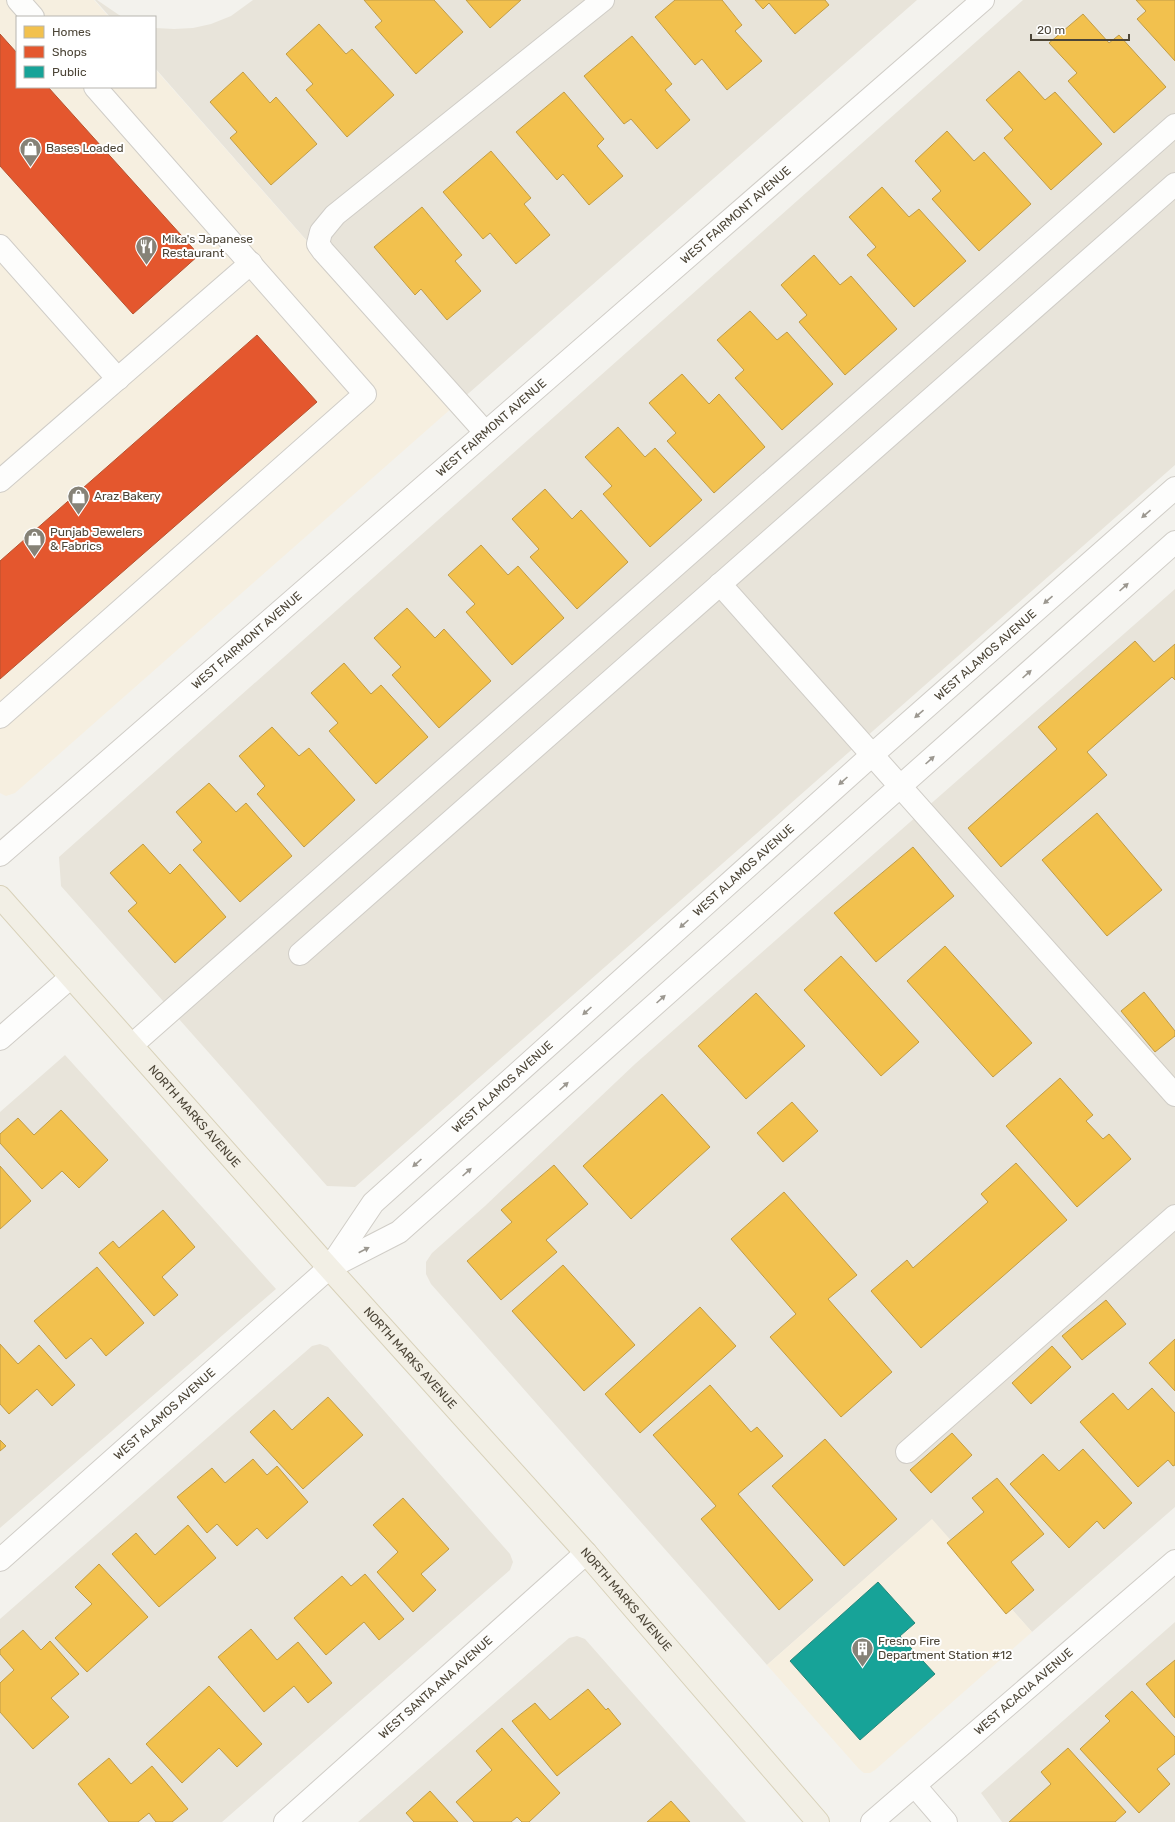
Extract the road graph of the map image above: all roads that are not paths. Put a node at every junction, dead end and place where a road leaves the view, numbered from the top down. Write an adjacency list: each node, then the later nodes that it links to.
1 (18, 0): 4 (street)
2 (603, 0): 11 (street)
3 (983, 0): 11 (street, WEST FAIRMONT AVENUE)
4 (33, 16)
5 (96, 88): 9 (street)
6 (1175, 125): 24 (street)
7 (1175, 184): 15 (street)
8 (0, 246): 10 (street)
9 (251, 263): 10 (street); 16 (street)
10 (118, 379): 12 (street)
11 (485, 432): 19 (street, WEST FAIRMONT AVENUE)
12 (0, 482)
13 (1175, 488): 17 (street, WEST ALAMOS AVENUE, one-way to 17)
14 (1175, 542): 18 (street, WEST ALAMOS AVENUE, one-way to 14)
15 (720, 584): 17 (street); 21 (street)
16 (0, 717)
17 (872, 755): 18 (street); 27 (street, WEST ALAMOS AVENUE, one-way to 27)
18 (901, 786): 25 (street); 27 (street, WEST ALAMOS AVENUE, one-way to 18)
19 (0, 855)
20 (0, 897): 22 (main road, NORTH MARKS AVENUE)
21 (300, 954)
22 (71, 977): 23 (street); 24 (main road, NORTH MARKS AVENUE)
23 (0, 1039)
24 (132, 1045): 27 (main road, NORTH MARKS AVENUE)
25 (1175, 1094)
26 (1175, 1216): 28 (street)
27 (329, 1268): 29 (main road, NORTH MARKS AVENUE); 30 (street, WEST ALAMOS AVENUE)
28 (907, 1452)
29 (586, 1553): 33 (street, WEST SANTA ANA AVENUE); 34 (main road, NORTH MARKS AVENUE)
30 (0, 1560)
31 (1175, 1561): 32 (street, WEST ACACIA AVENUE)
32 (915, 1786): 35 (street, WEST ACACIA AVENUE); 36 (street)
33 (285, 1822)
34 (818, 1822)
35 (872, 1822)
36 (946, 1822)

